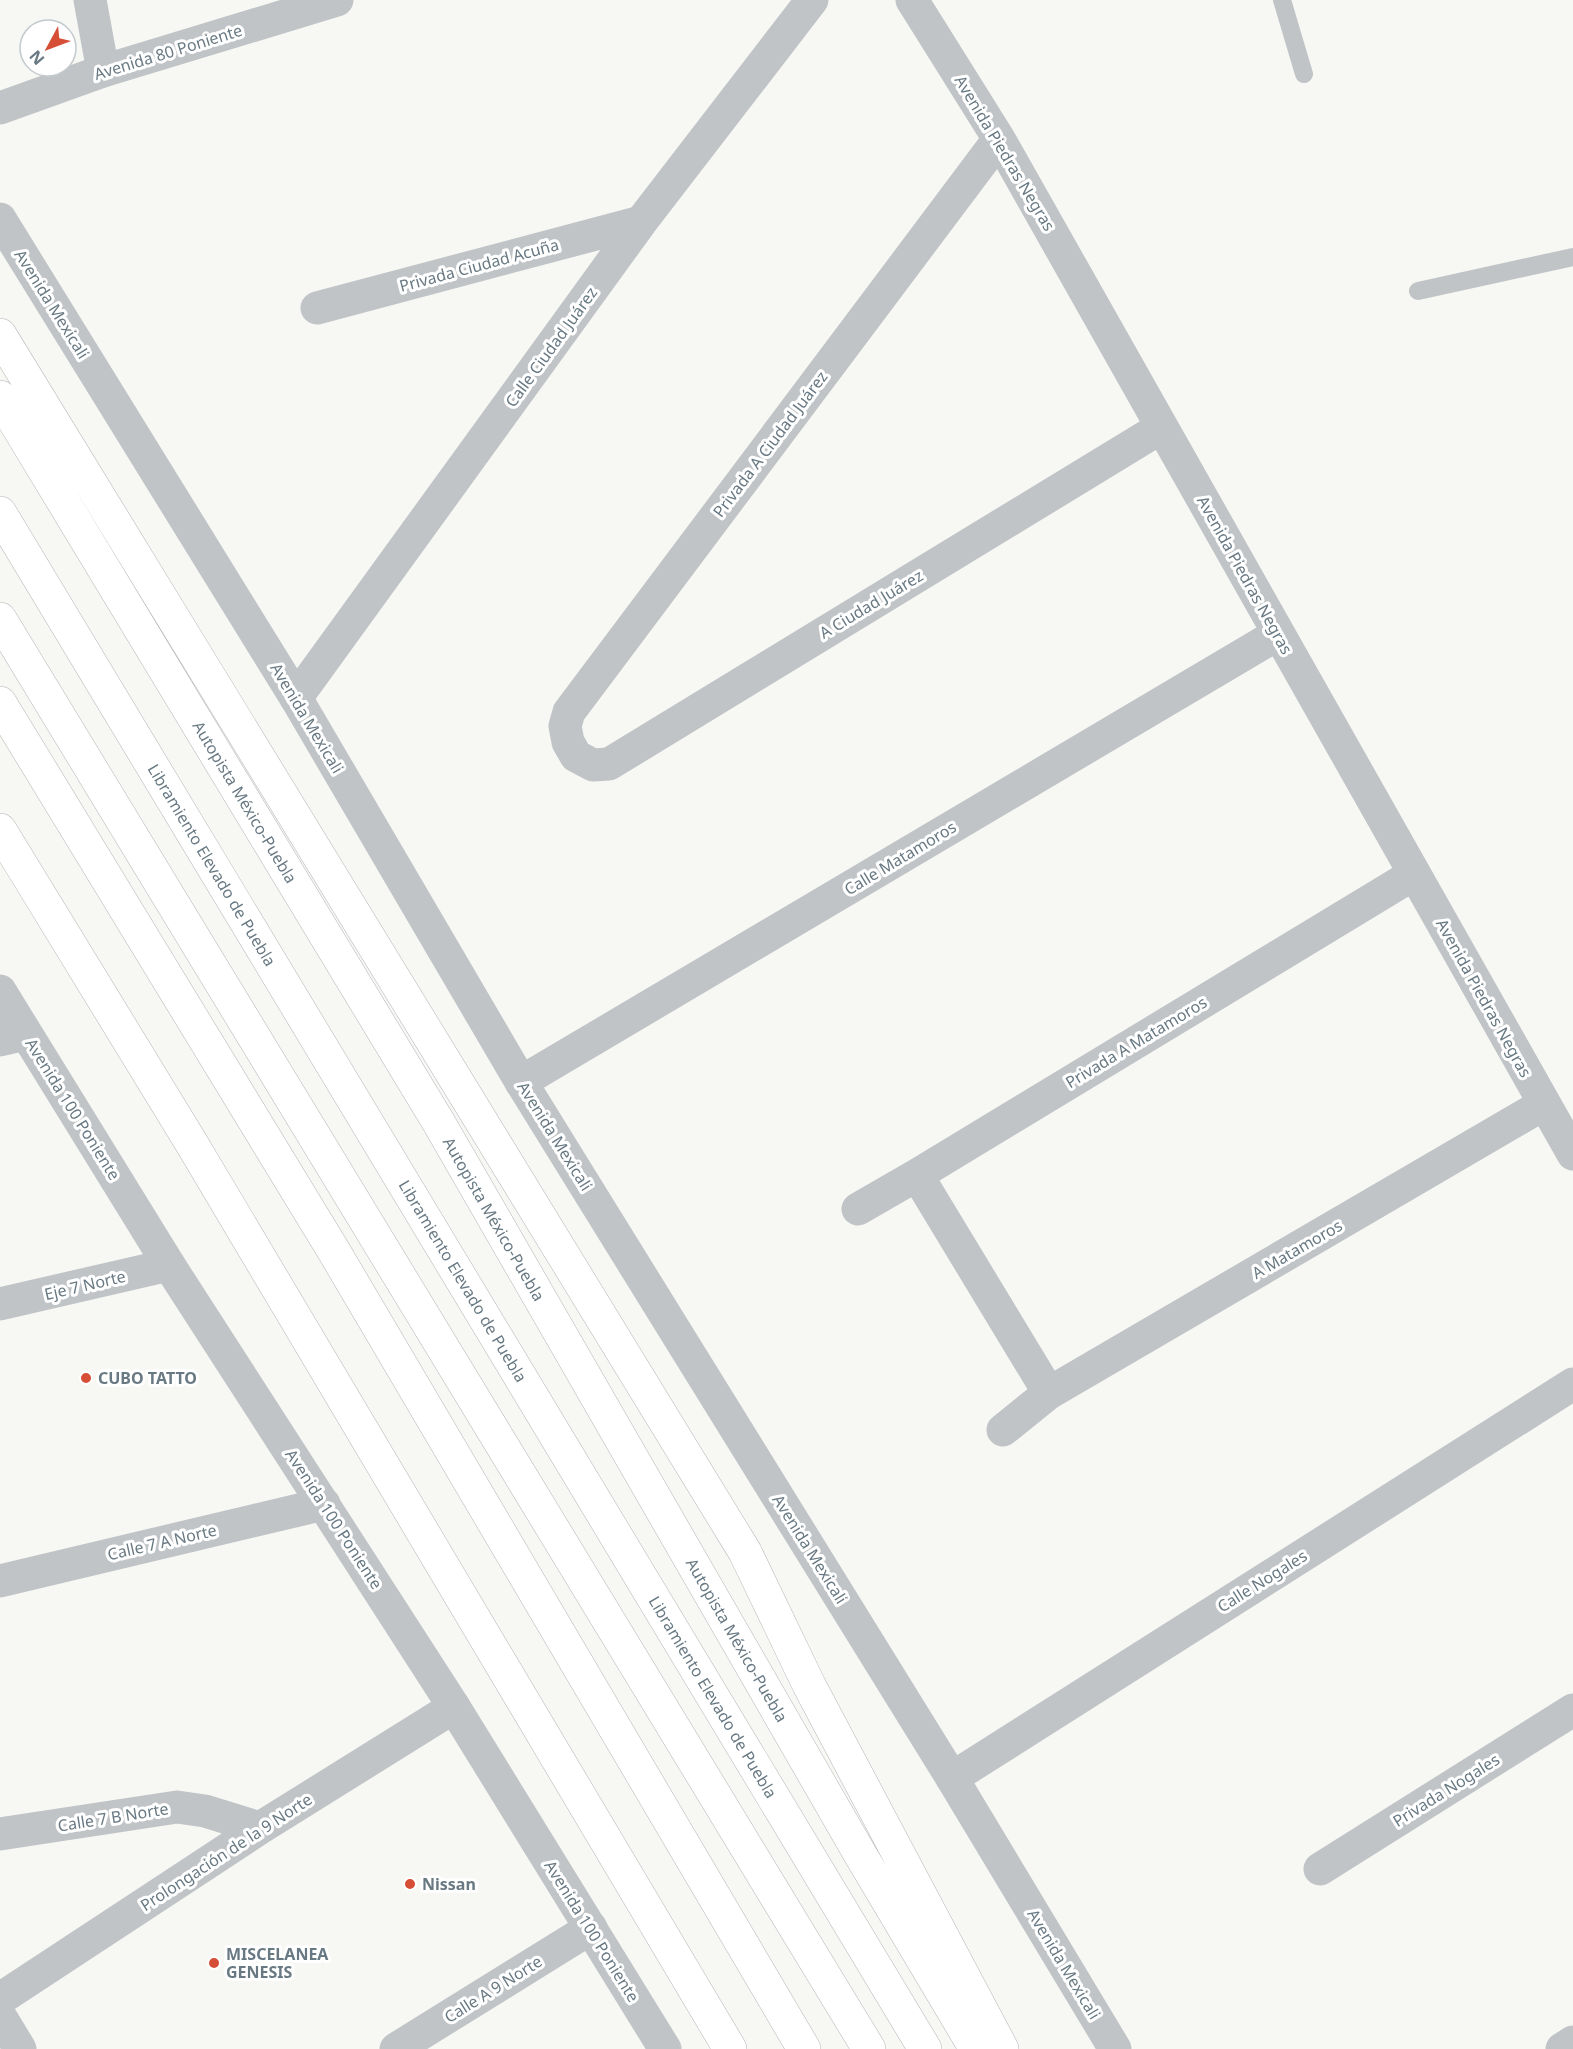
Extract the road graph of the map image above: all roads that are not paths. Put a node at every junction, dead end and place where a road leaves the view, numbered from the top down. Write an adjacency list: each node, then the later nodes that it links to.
1 (90, 0): 6 (street)
2 (337, 0): 6 (street, Avenida 80 Poniente)
3 (812, 0): 11 (street, Calle Ciudad Juárez)
4 (912, 0): 9 (street, Avenida Piedras Negras)
5 (1282, 0): 7 (lane)
6 (103, 72): 8 (street, Avenida 80 Poniente)
7 (1304, 74)
8 (0, 108)
9 (999, 139): 17 (street, Avenida Piedras Negras); 23 (street, Privada A Ciudad Juárez)
10 (0, 219): 21 (street, Avenida Mexicali)
11 (641, 222): 14 (street, Privada Ciudad Acuña); 21 (street, Calle Ciudad Juárez)
12 (1573, 257): 13 (lane)
13 (1418, 291)
14 (317, 308)
15 (0, 335): 58 (highway)
16 (0, 397): 57 (highway, Autopista México-Puebla)
17 (1162, 427): 20 (street, Avenida Piedras Negras); 23 (street, A Ciudad Juárez)
18 (0, 513): 56 (highway, Libramiento Elevado de Puebla)
19 (0, 619): 55 (highway)
20 (1278, 634): 25 (street, Avenida Piedras Negras); 28 (street, Calle Matamoros)
21 (296, 698): 28 (street, Avenida Mexicali)
22 (0, 703): 54 (highway)
23 (576, 756)
24 (0, 830): 53 (highway)
25 (1414, 874): 29 (street, Avenida Piedras Negras); 31 (street, Privada A Matamoros)
26 (0, 991): 27 (street, Avenida 100 Poniente)
27 (13, 1037): 33 (street, Avenida 100 Poniente)
28 (521, 1082): 42 (street, Avenida Mexicali)
29 (1544, 1104): 30 (street, Avenida Piedras Negras); 36 (street, A Matamoros)
30 (1573, 1154)
31 (917, 1175): 32 (street, Privada A Matamoros); 36 (street)
32 (858, 1209)
33 (169, 1265): 34 (street, Eje 7 Norte); 38 (street, Avenida 100 Poniente)
34 (0, 1304)
35 (1573, 1384): 42 (street, Calle Nogales)
36 (1049, 1393): 37 (street, A Matamoros)
37 (1003, 1430)
38 (324, 1504): 39 (street, Calle 7 A Norte); 40 (street, Avenida 100 Poniente)
39 (0, 1581)
40 (454, 1707): 43 (street, Prolongación de la 9 Norte); 46 (street, Avenida 100 Poniente)
41 (1573, 1710): 45 (street, Privada Nogales)
42 (952, 1778): 59 (street, Avenida Mexicali)
43 (260, 1828): 44 (street, Calle 7 B Norte); 47 (street, Prolongación de la 9 Norte)
44 (0, 1834)
45 (1320, 1869)
46 (591, 1928): 51 (street, Calle A 9 Norte); 52 (street, Avenida 100 Poniente)
47 (0, 1999)
48 (0, 2016): 50 (street)
49 (1573, 2042): 60 (street)
50 (20, 2049)
51 (396, 2049)
52 (665, 2049)
53 (730, 2049)
54 (804, 2049)
55 (869, 2049)
56 (925, 2049)
57 (976, 2049)
58 (1002, 2049)
59 (1115, 2049)
60 (1562, 2049)

